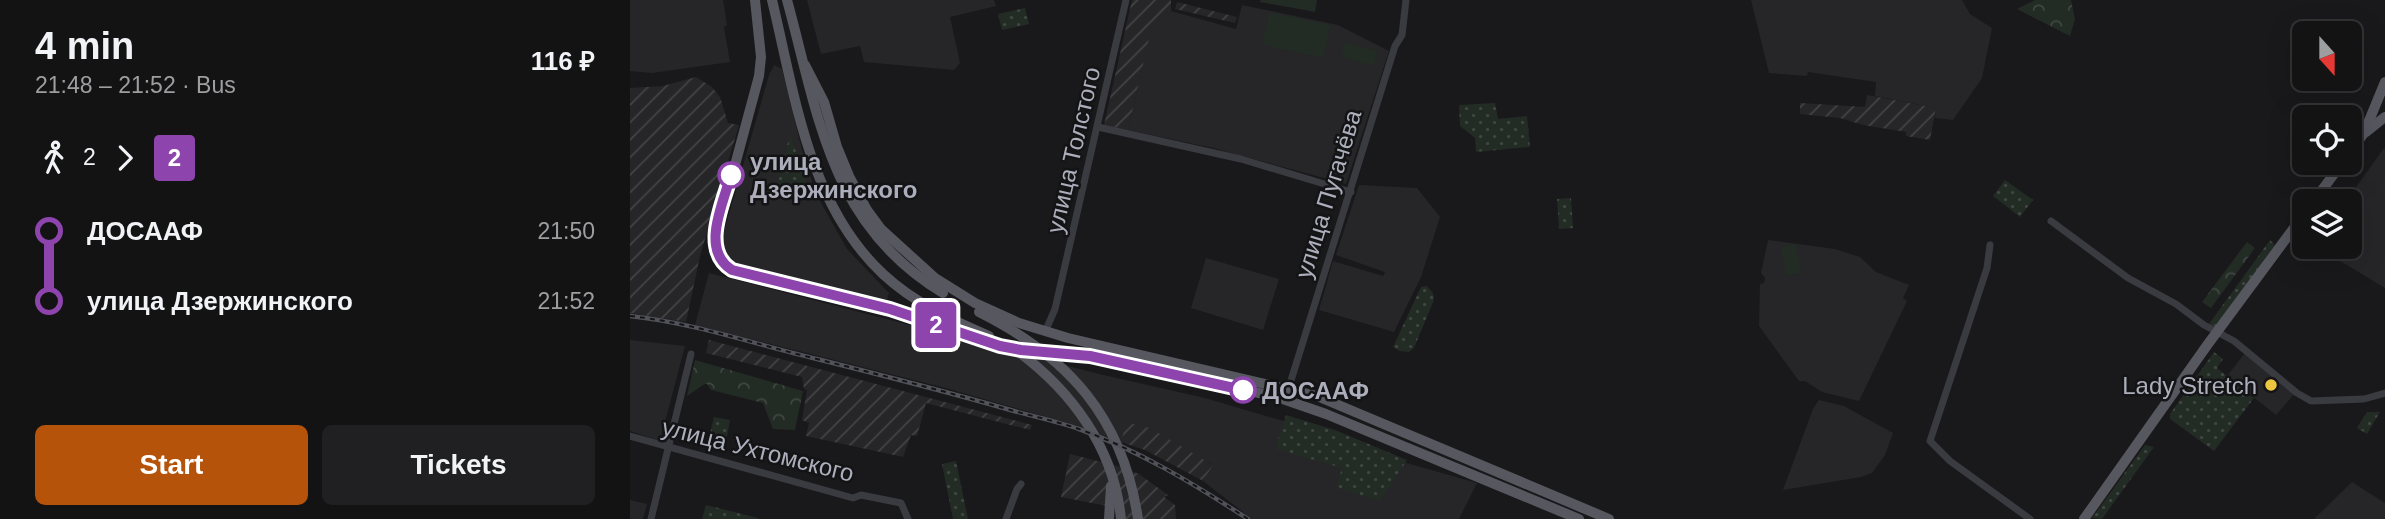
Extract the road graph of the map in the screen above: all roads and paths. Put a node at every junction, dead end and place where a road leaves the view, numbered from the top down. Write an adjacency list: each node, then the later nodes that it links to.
1 (755, 0): 21 (main road)
2 (766, 0): 7 (main road)
3 (772, 0): 7 (main road)
4 (787, 0): 8 (main road)
5 (1126, 0): 11 (street, улица Толстого)
6 (1406, 0): 14 (street, улица Пугачёва)
7 (776, 17): 29 (main road)
8 (805, 65): 18 (main road); 36 (main road)
9 (2385, 82): 12 (main road)
10 (2385, 117): 12 (main road)
11 (1098, 127): 14 (street); 19 (street, улица Толстого)
12 (2364, 134): 13 (main road)
13 (2362, 137)
14 (1351, 192): 26 (street, улица Пугачёва)
15 (2051, 221): 20 (street)
16 (2292, 231): 20 (main road)
17 (1990, 246): 39 (street)
18 (1034, 328): 19 (main road); 22 (main road)
19 (1045, 332): 26 (main road)
20 (2217, 332): 25 (street); 40 (main road)
21 (974, 337): 22 (main road); 23 (main road)
22 (1025, 343): 23 (main road)
23 (1077, 353): 26 (main road)
24 (691, 354): 28 (street)
25 (2385, 393)
26 (1287, 395): 37 (main road); 38 (main road)
27 (630, 436): 28 (street, улица Ухтомского)
28 (667, 447): 31 (street); 32 (street, улица Ухтомского)
29 (1109, 466): 34 (main road); 35 (main road)
30 (1021, 484): 33 (street)
31 (651, 519)
32 (908, 519)
33 (1006, 519)
34 (1109, 519)
35 (1121, 519)
36 (1139, 519)
37 (1579, 519)
38 (1609, 519)
39 (2030, 519)
40 (2084, 519)

